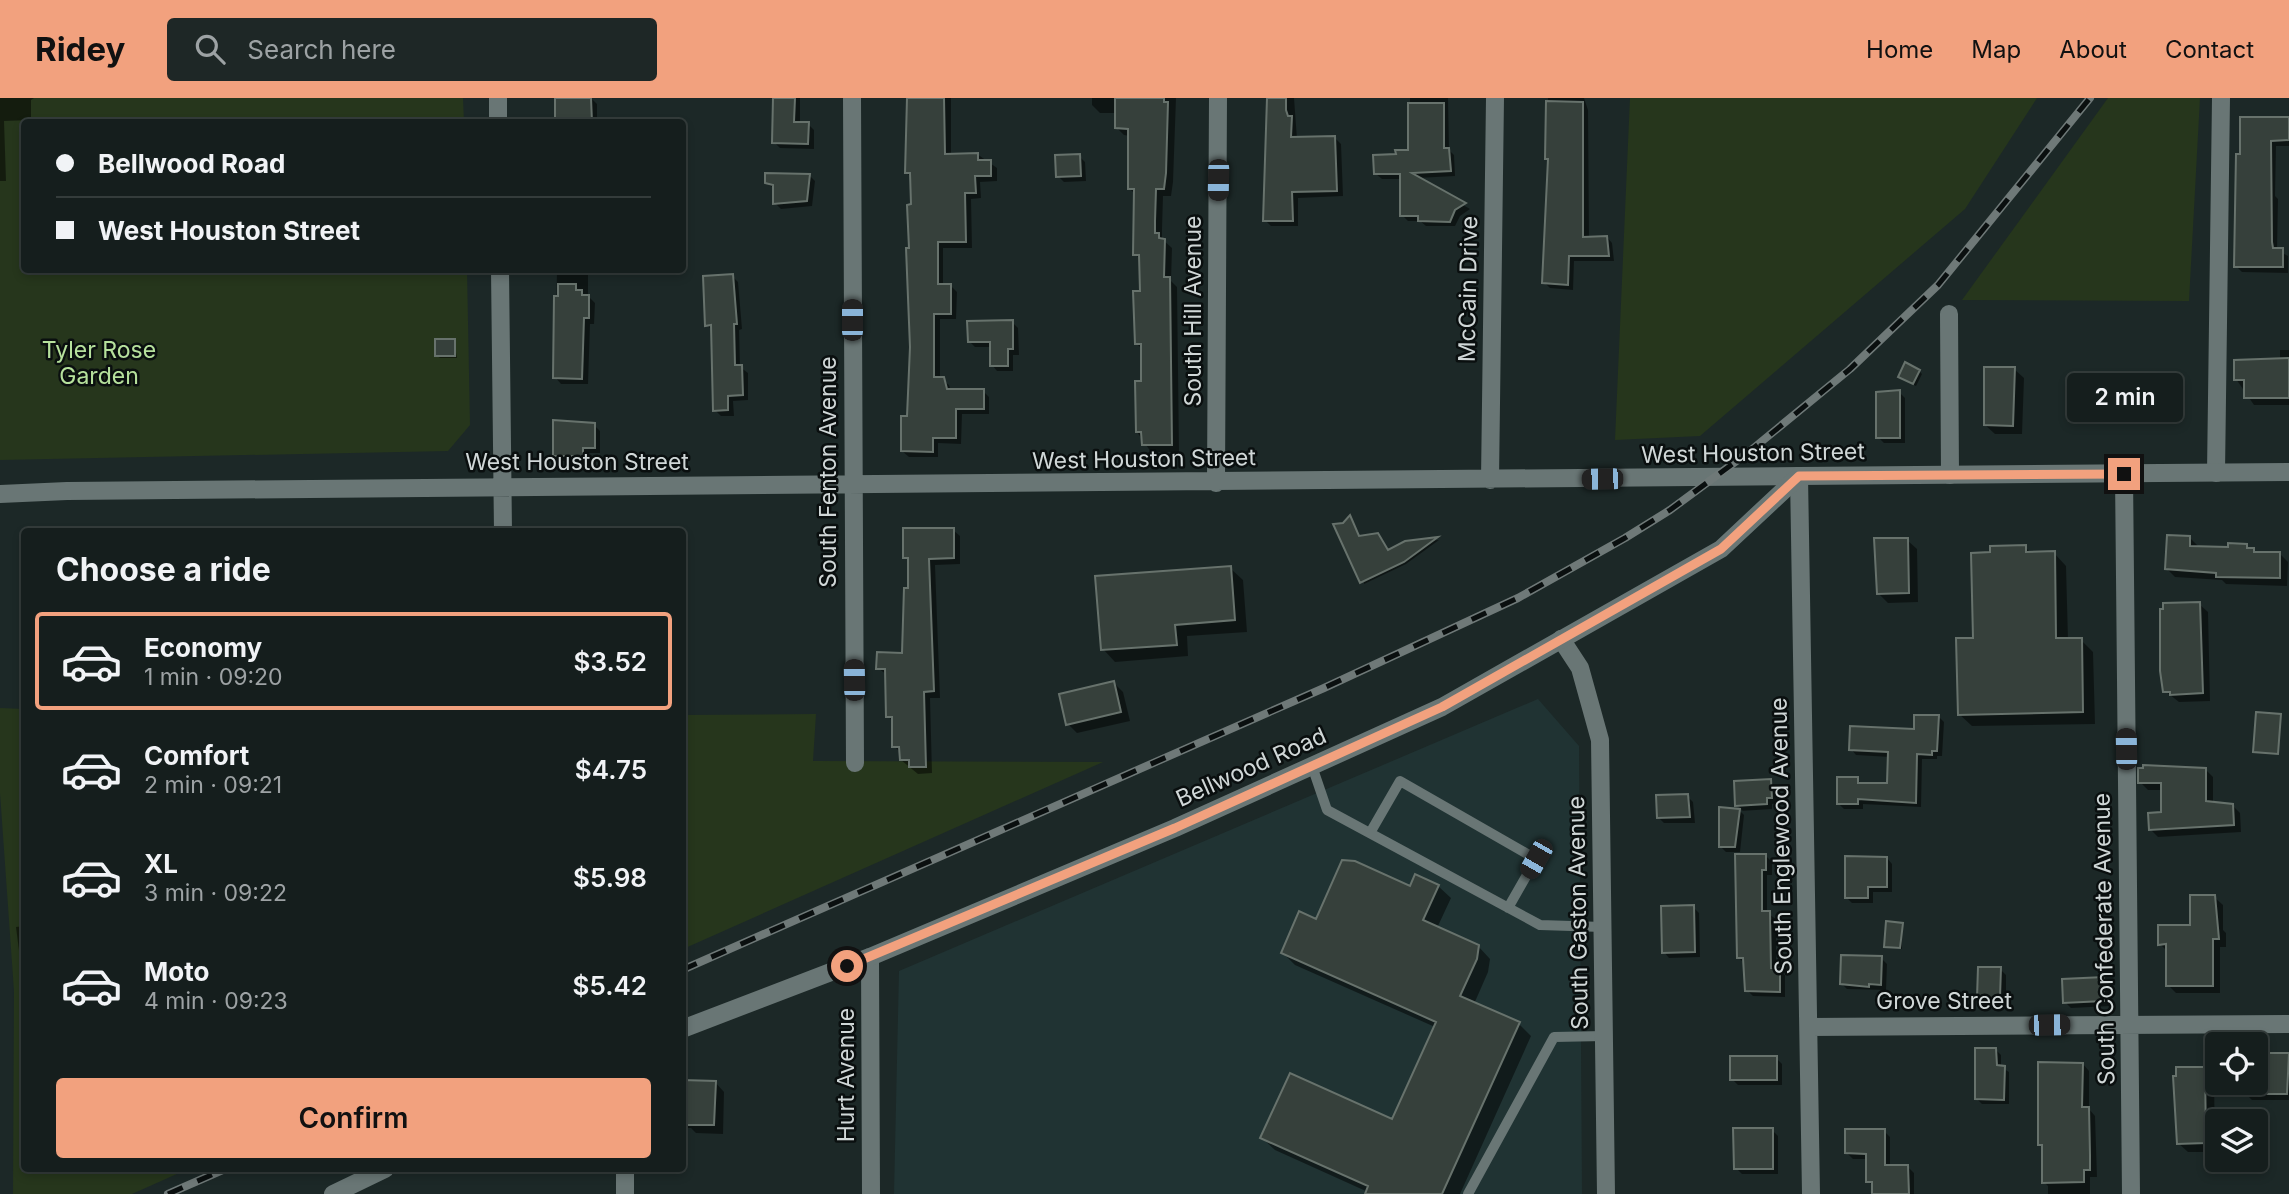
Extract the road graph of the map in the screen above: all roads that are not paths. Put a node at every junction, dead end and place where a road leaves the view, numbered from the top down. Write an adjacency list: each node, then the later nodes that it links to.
1 (498, 98): 6 (street)
2 (852, 98): 16 (street, South Fenton Avenue)
3 (1219, 98): 15 (street, South Hill Avenue)
4 (1496, 98): 14 (street, McCain Drive)
5 (2221, 98): 10 (street)
6 (498, 119)
7 (500, 273): 17 (street)
8 (1949, 314): 12 (street)
9 (2289, 472): 10 (street, West Houston Street)
10 (2216, 473): 11 (street, West Houston Street)
11 (2124, 474): 12 (street, West Houston Street); 27 (street, South Confederate Avenue)
12 (1951, 475): 13 (street, West Houston Street)
13 (1799, 476): 14 (street, West Houston Street); 20 (street, Bellwood Road); 30 (street, South Englewood Avenue)
14 (1490, 480): 15 (street, West Houston Street)
15 (1216, 482): 16 (street, West Houston Street)
16 (852, 486): 17 (street, West Houston Street); 21 (street, South Fenton Avenue)
17 (503, 487): 18 (street, West Houston Street); 19 (street)
18 (0, 494)
19 (503, 528)
20 (1561, 639): 22 (street, Bellwood Road); 25 (street, South Gaston Avenue)
21 (855, 762)
22 (1312, 766): 23 (lane); 26 (street, Bellwood Road)
23 (1370, 833): 24 (lane); 24 (lane)
24 (1508, 908): 25 (lane)
25 (1602, 928): 31 (street, South Gaston Avenue)
26 (870, 957): 29 (street, Bellwood Road); 36 (street, Hurt Avenue)
27 (2129, 1024): 28 (street, Grove Street); 30 (street, Grove Street); 40 (street, South Confederate Avenue)
28 (2289, 1024)
29 (686, 1027)
30 (1810, 1027): 39 (street, South Englewood Avenue)
31 (1604, 1036): 37 (lane); 38 (street, South Gaston Avenue)
32 (379, 1172): 34 (street)
33 (625, 1172): 35 (street)
34 (333, 1194)
35 (625, 1194)
36 (871, 1194)
37 (1468, 1194)
38 (1606, 1194)
39 (1811, 1194)
40 (2131, 1194)

